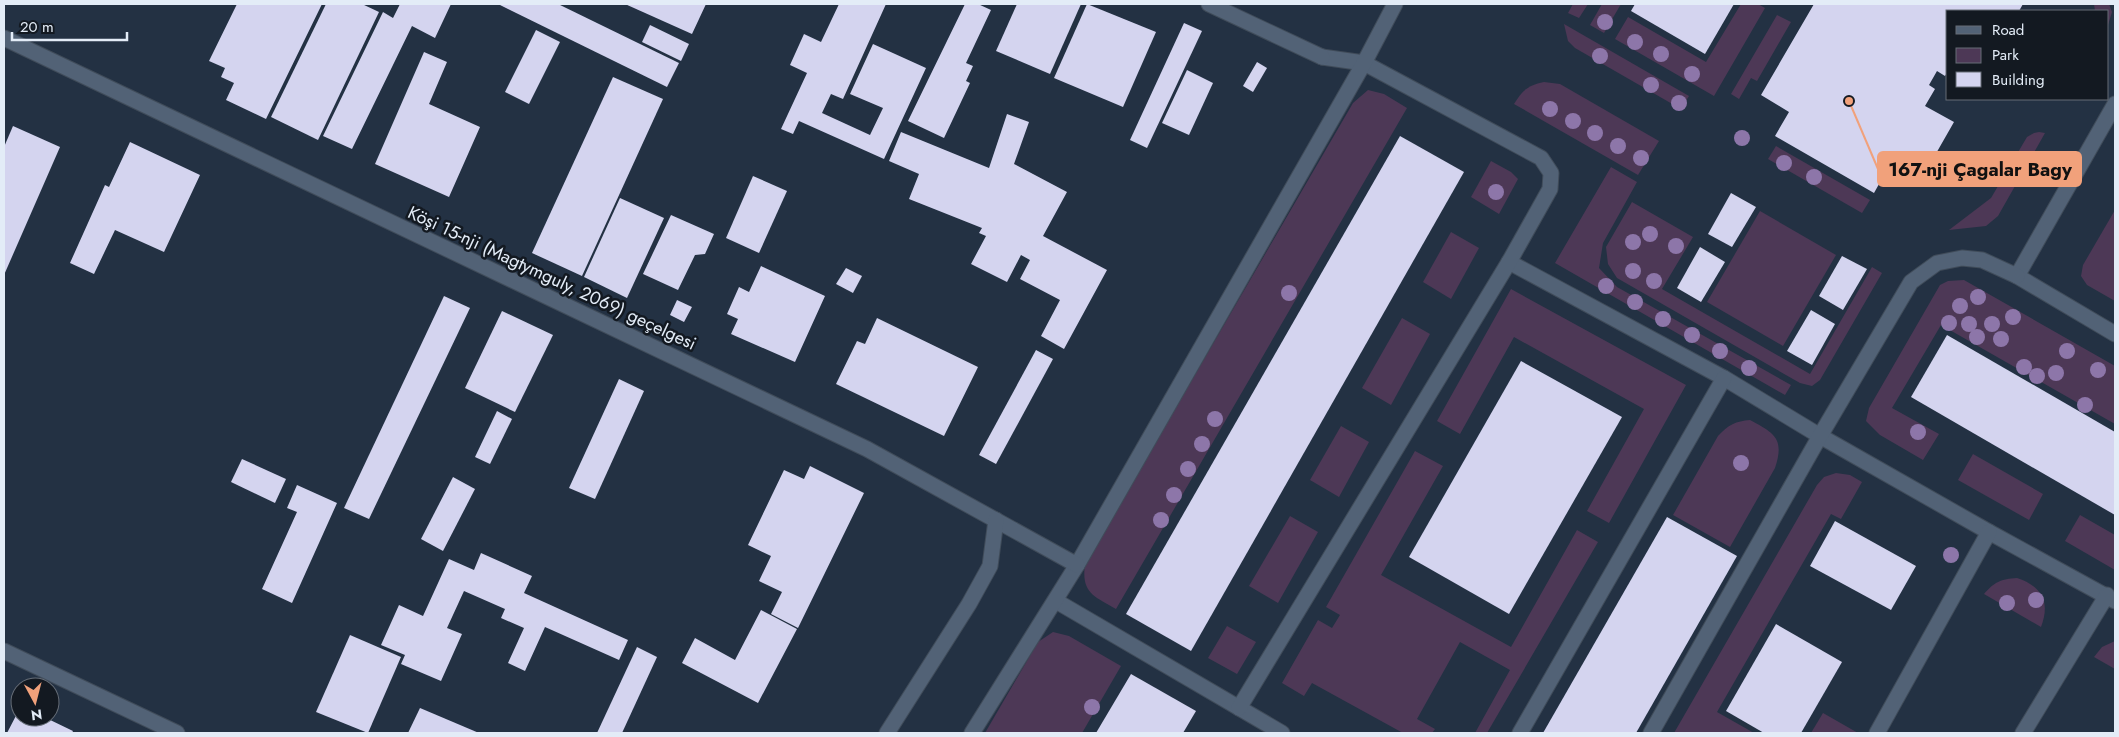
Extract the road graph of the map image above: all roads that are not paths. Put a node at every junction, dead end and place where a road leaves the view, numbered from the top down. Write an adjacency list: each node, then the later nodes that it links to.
1 (1209, 4): 4 (street)
2 (1395, 4): 4 (street)
3 (4, 38): 11 (street, Köşi 15-nji (Magtymguly, 2069) geçelgesi)
4 (1364, 63): 6 (street); 13 (street)
5 (2115, 104): 7 (street)
6 (1509, 262): 9 (street); 17 (street)
7 (2017, 276): 8 (street); 10 (street)
8 (2115, 334)
9 (1724, 378): 10 (street); 23 (street)
10 (1820, 436): 12 (street); 24 (street)
11 (996, 520): 13 (street, Köşi 15-nji (Magtymguly, 2069) geçelgesi); 20 (street)
12 (1989, 532): 14 (street); 25 (street)
13 (1077, 565): 15 (street)
14 (2111, 598): 26 (street)
15 (1056, 601): 17 (street); 21 (street)
16 (4, 651): 19 (street)
17 (1239, 708): 18 (street)
18 (1261, 728): 22 (street)
19 (177, 733)
20 (887, 733)
21 (972, 733)
22 (1282, 733)
23 (1520, 733)
24 (1651, 733)
25 (1876, 733)
26 (2023, 733)

